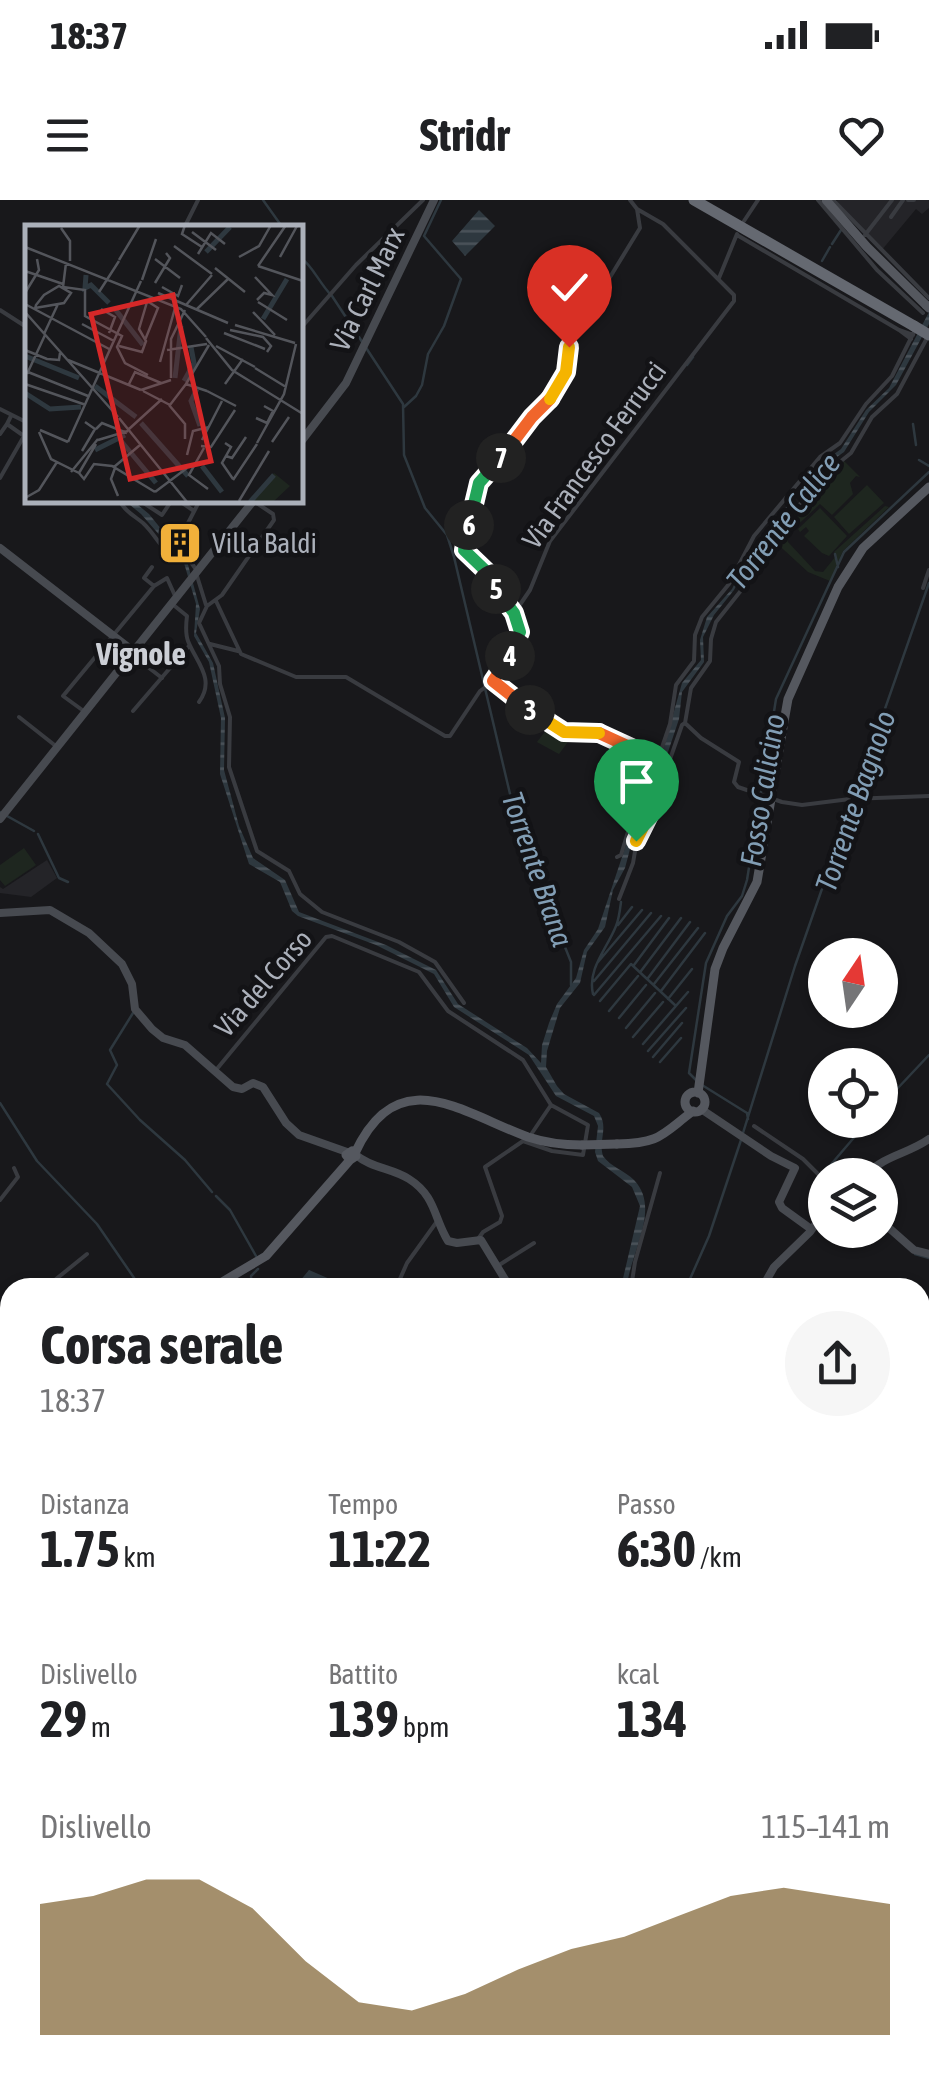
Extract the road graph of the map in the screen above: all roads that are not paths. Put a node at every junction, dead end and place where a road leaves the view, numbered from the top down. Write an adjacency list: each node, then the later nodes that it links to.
1 (198, 200): 12 (street)
2 (630, 200): 9 (street)
3 (697, 200): 18 (highway)
4 (758, 200): 11 (street)
5 (826, 200): 13 (street); 16 (main road); 18 (street)
6 (892, 200): 13 (street)
7 (908, 200): 10 (street)
8 (428, 201): 20 (street); 29 (street, Via Carl Marx)
9 (637, 209): 15 (street); 50 (street)
10 (891, 217)
11 (744, 221)
12 (186, 225)
13 (865, 235): 14 (street)
14 (871, 242): 16 (street); 18 (street)
15 (718, 278): 18 (street, Via Francesco Ferrucci); 50 (street, Via Francesco Ferrucci)
16 (901, 282): 18 (main road)
17 (0, 310): 19 (street)
18 (920, 317): 21 (highway, bridge); 64 (street)
19 (25, 326)
20 (302, 328)
21 (929, 333): 62 (street)
22 (0, 409): 23 (street)
23 (11, 416): 24 (street); 25 (street)
24 (25, 422)
25 (7, 424): 26 (street); 27 (street)
26 (0, 434)
27 (25, 436)
28 (25, 439): 30 (street)
29 (302, 439)
30 (0, 478)
31 (929, 487): 65 (main road)
32 (119, 502): 41 (street)
33 (144, 502): 34 (street)
34 (173, 502)
35 (178, 502): 39 (street)
36 (199, 502): 39 (street)
37 (251, 502): 44 (street)
38 (256, 502): 48 (street)
39 (194, 511): 41 (street)
40 (0, 548): 51 (street)
41 (183, 552): 44 (street)
42 (152, 568): 45 (street)
43 (929, 570): 46 (street)
44 (196, 573): 47 (street); 49 (street)
45 (154, 586): 47 (street); 51 (street)
46 (923, 588)
47 (173, 601): 53 (street); 55 (street)
48 (216, 601): 49 (street); 54 (street)
49 (207, 606): 52 (street)
50 (514, 613): 57 (street)
51 (113, 635): 55 (street); 60 (street)
52 (210, 644): 54 (street); 71 (street)
53 (190, 646): 56 (street); 58 (street)
54 (238, 651): 57 (street)
55 (132, 652): 56 (street); 60 (street)
56 (162, 678): 59 (street)
57 (490, 683): 64 (street)
58 (199, 702)
59 (133, 710)
60 (84, 712): 63 (street)
61 (19, 716): 63 (street)
62 (685, 723): 64 (street); 65 (street)
63 (57, 747): 67 (street)
64 (660, 767): 68 (street); 69 (street)
65 (766, 795): 66 (street); 73 (main road)
66 (929, 796)
67 (2, 815)
68 (617, 856)
69 (620, 898)
70 (0, 912): 72 (street)
71 (464, 1003)
72 (216, 1070): 74 (street, Via del Corso); 79 (street)
73 (697, 1087): 75 (main road); 75 (main road)
74 (551, 1105): 77 (street); 89 (street, Via del Corso)
75 (699, 1109): 79 (main road, bridge); 86 (street)
76 (754, 1126): 81 (street)
77 (532, 1133)
78 (929, 1139): 80 (street)
79 (351, 1155): 85 (street); 95 (main road)
80 (886, 1158)
81 (808, 1164)
82 (14, 1168): 84 (street)
83 (660, 1173): 98 (street)
84 (0, 1200)
85 (440, 1217): 89 (street); 96 (street)
86 (808, 1228)
87 (808, 1233): 99 (street)
88 (898, 1236): 92 (street)
89 (478, 1239): 93 (street)
90 (534, 1243): 93 (street)
91 (86, 1254): 94 (street)
92 (929, 1254)
93 (496, 1267): 97 (street)
94 (57, 1278)
95 (229, 1278)
96 (400, 1278)
97 (504, 1278)
98 (633, 1278)
99 (768, 1278)

